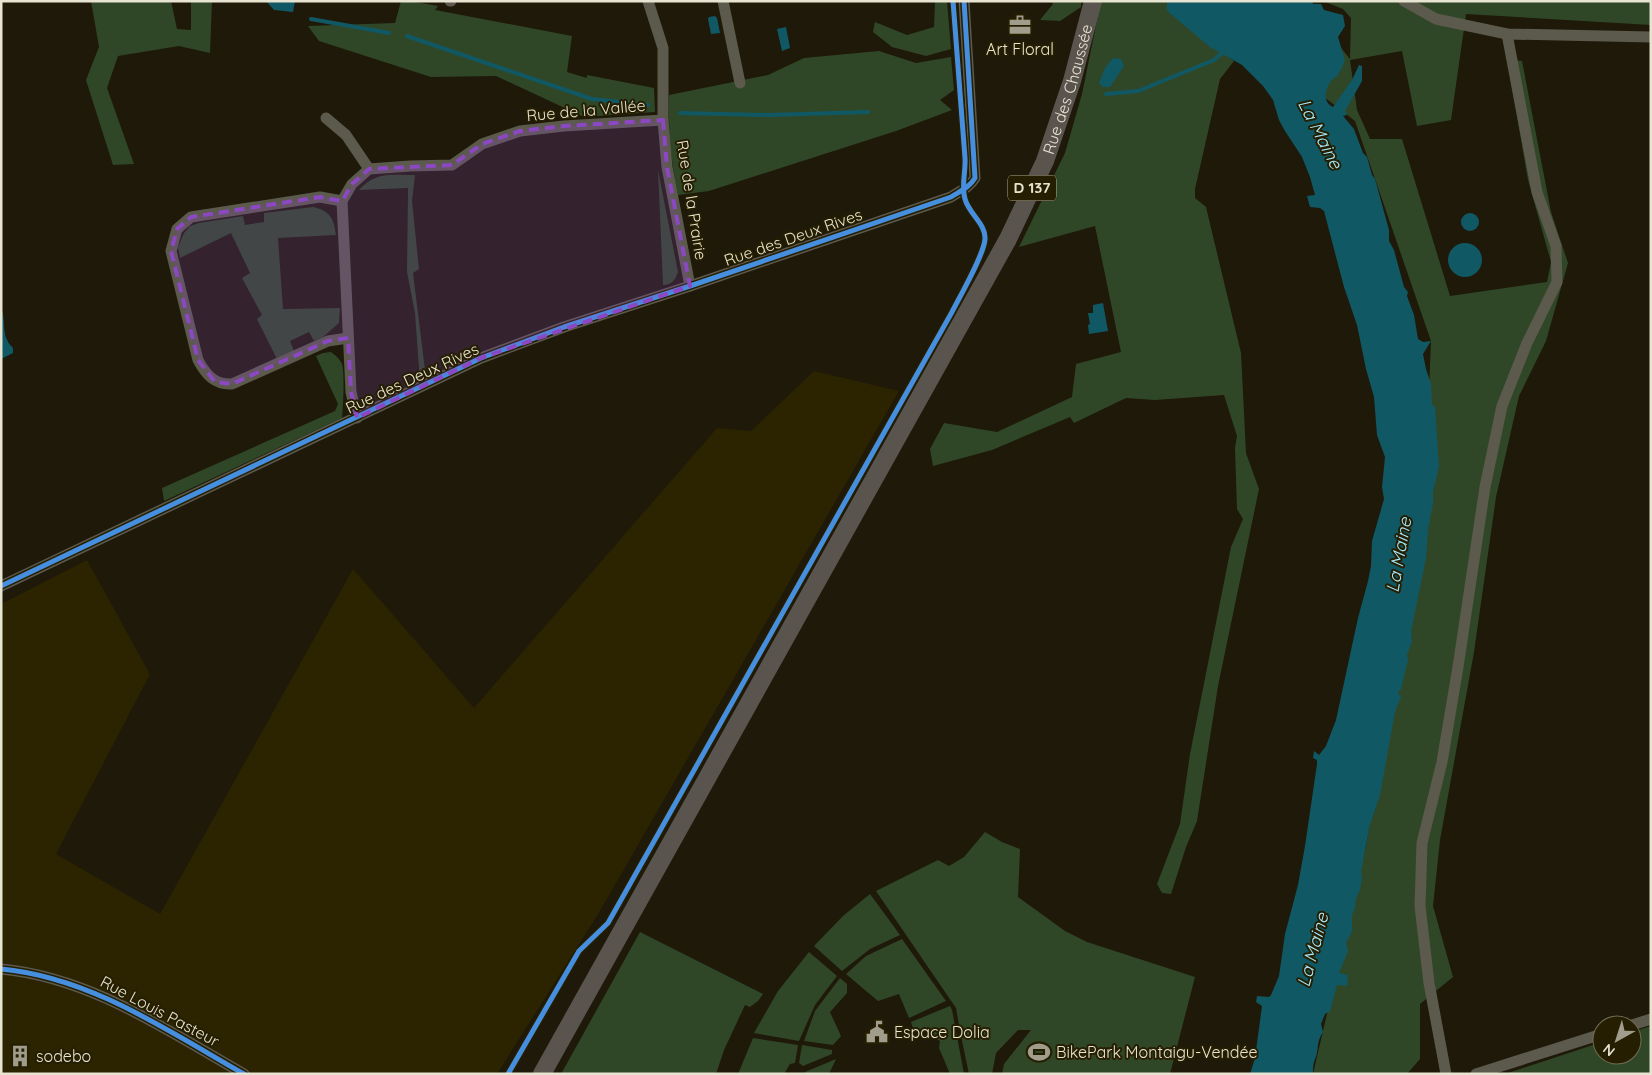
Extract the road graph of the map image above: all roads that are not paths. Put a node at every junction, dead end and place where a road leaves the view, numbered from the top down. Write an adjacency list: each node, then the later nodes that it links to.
1 (648, 1): 10 (street, Rue de la Prairie)
2 (723, 1): 8 (street)
3 (964, 1): 13 (street, Rue des Deux Rives)
4 (1092, 1): 20 (main road, Rue des Chaussée / D 137)
5 (1404, 1): 6 (street)
6 (1507, 34): 7 (street); 21 (street)
7 (1651, 37)
8 (740, 83)
9 (326, 118): 11 (street)
10 (663, 120): 11 (street, Rue de la Vallée); 13 (street, Rue de la Prairie)
11 (369, 169): 12 (street)
12 (342, 201): 14 (street); 14 (street)
13 (690, 286): 15 (street, Rue des Deux Rives)
14 (348, 338): 15 (street)
15 (357, 418): 16 (street, Rue des Deux Rives)
16 (1, 586)
17 (1, 969): 19 (street, Rue Louis Pasteur)
18 (1592, 1037): 22 (street)
19 (244, 1074)
20 (542, 1074)
21 (1446, 1074)
22 (1476, 1074)

